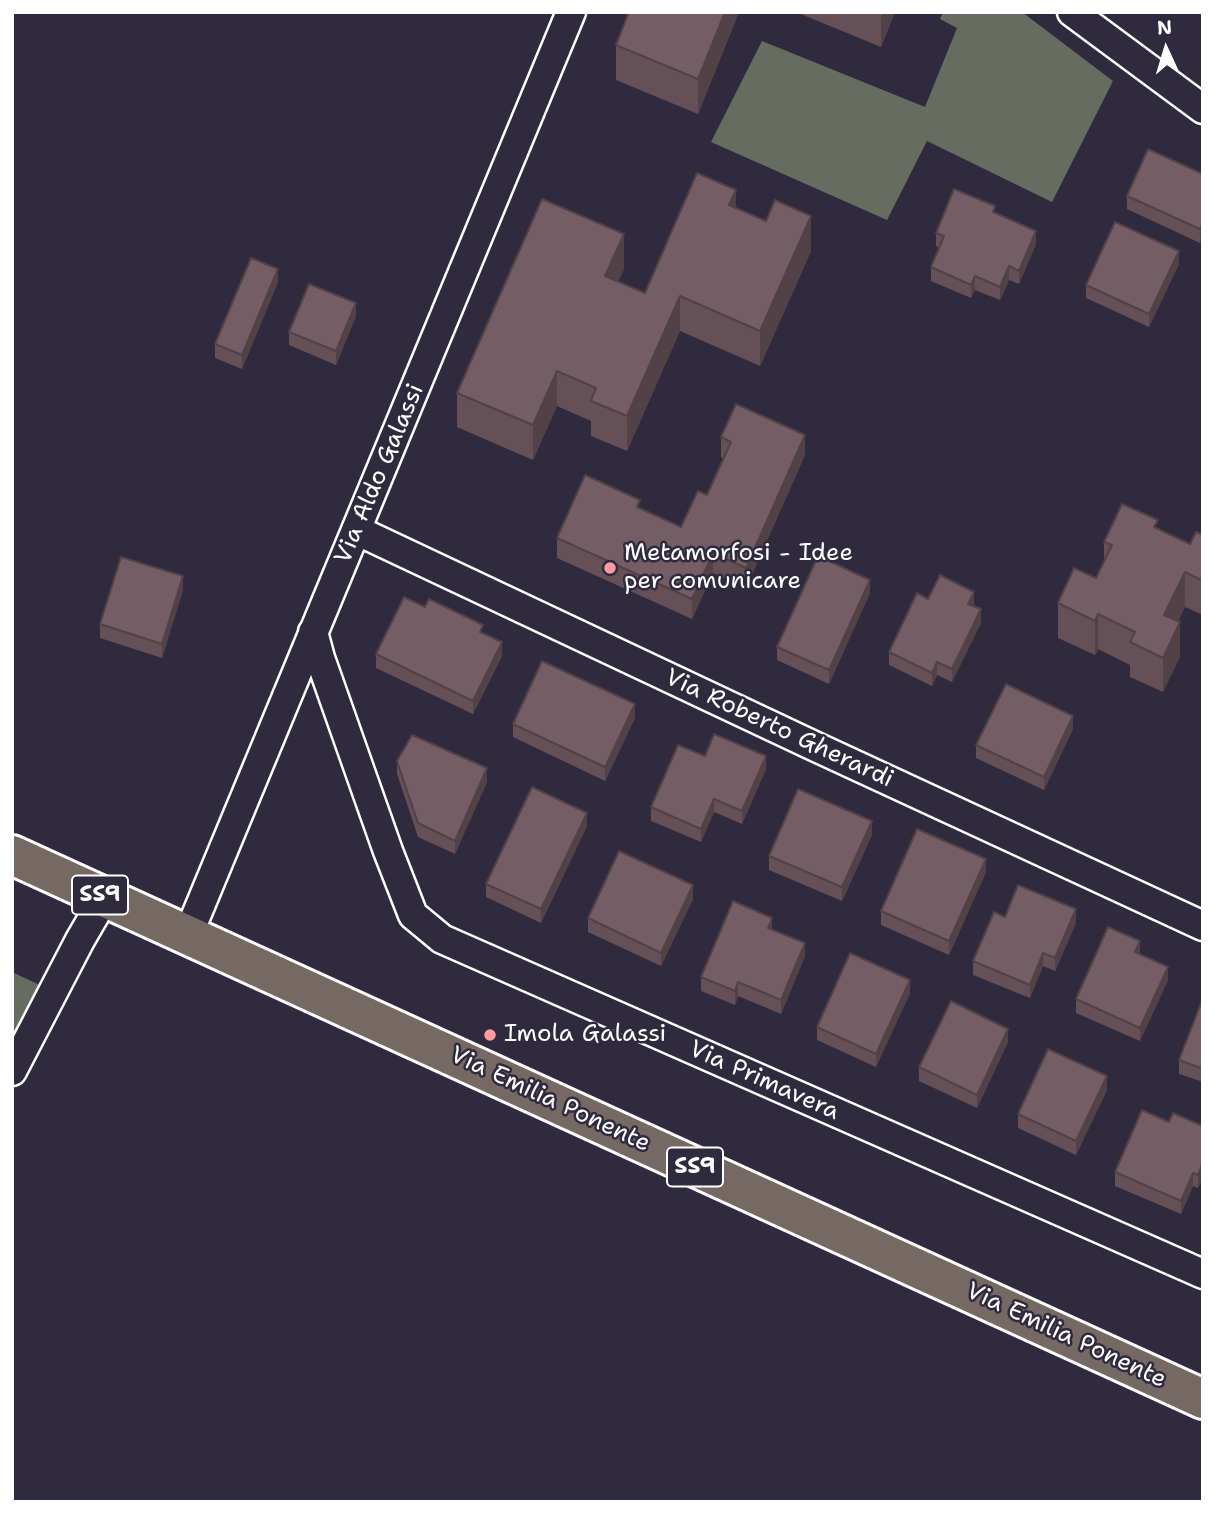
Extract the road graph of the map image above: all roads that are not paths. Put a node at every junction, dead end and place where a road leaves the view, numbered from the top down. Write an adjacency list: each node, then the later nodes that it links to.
1 (571, 12): 4 (street, Via Aldo Galassi)
2 (1072, 12): 3 (street)
3 (1203, 108)
4 (356, 530): 5 (street, Via Aldo Galassi); 8 (street, Via Roberto Gherardi)
5 (313, 632): 9 (street, Via Aldo Galassi); 11 (street, Via Primavera)
6 (12, 855): 7 (main road, Via Emilia Ponente / SS9)
7 (105, 897): 9 (main road, Via Emilia Ponente / SS9); 10 (street)
8 (1203, 926)
9 (188, 935): 12 (main road, Via Emilia Ponente / SS9)
10 (12, 1071)
11 (1203, 1275)
12 (1203, 1399)

